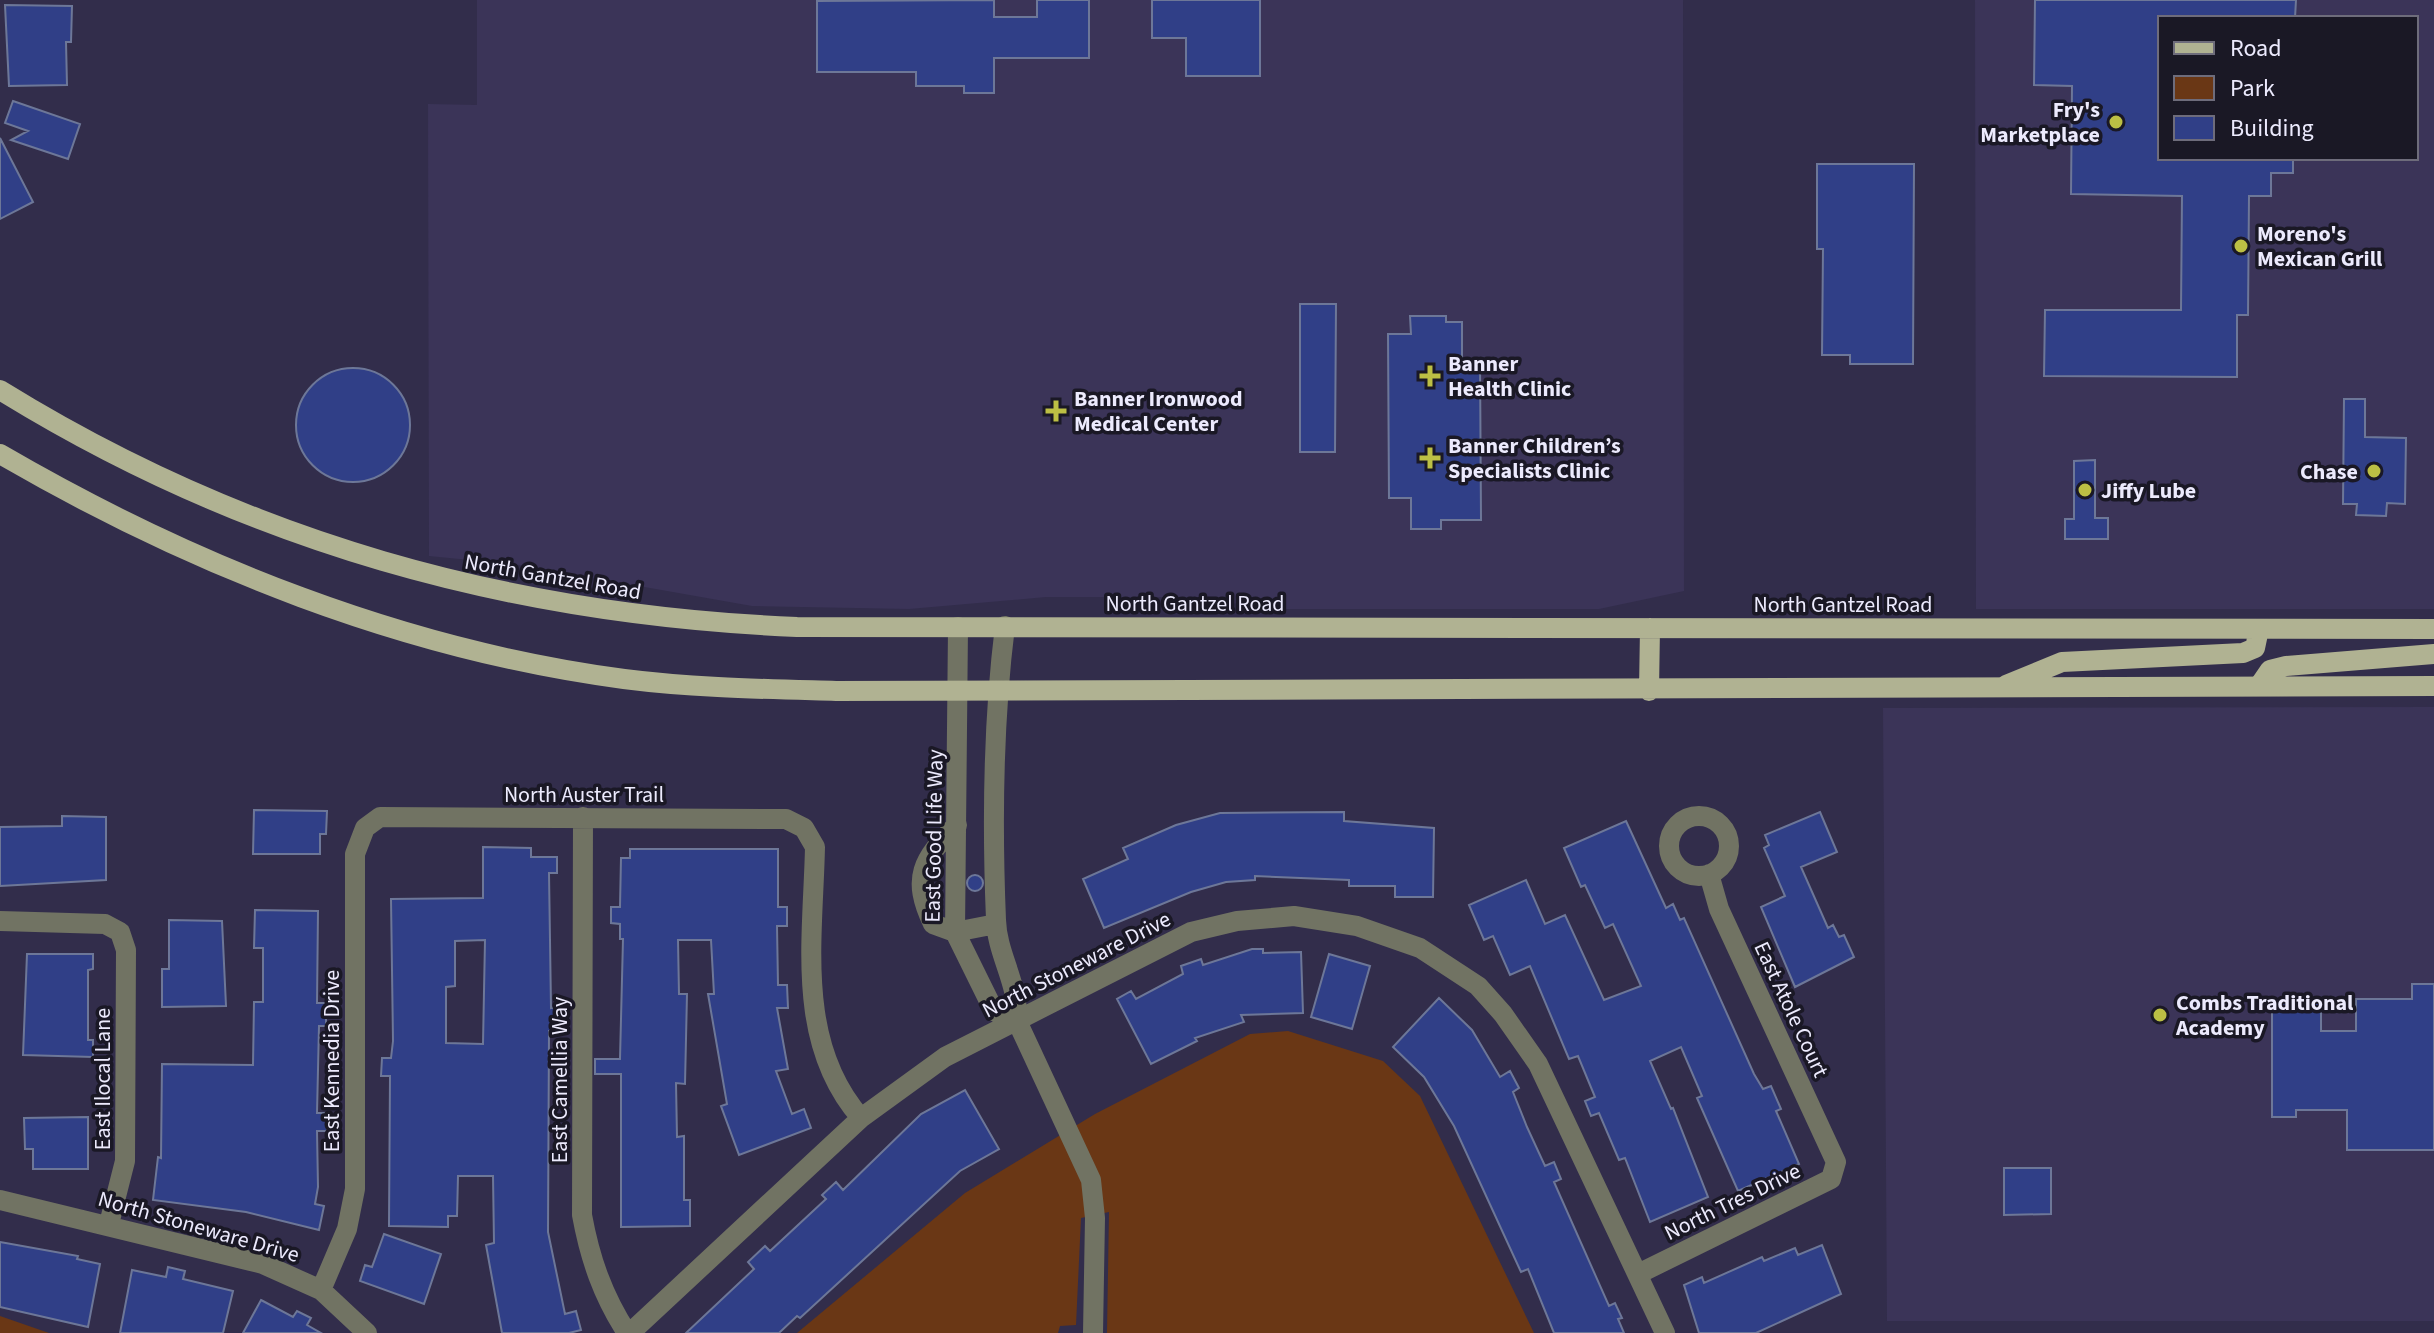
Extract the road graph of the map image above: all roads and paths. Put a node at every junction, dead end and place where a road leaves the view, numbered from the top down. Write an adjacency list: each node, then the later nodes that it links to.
1 (0, 390): 4 (main road, North Gantzel Road)
2 (0, 454): 12 (main road)
3 (1005, 626): 4 (main road, North Gantzel Road); 5 (main road, North Gantzel Road); 13 (street, East Good Life Way)
4 (958, 627): 12 (street, East Good Life Way)
5 (1650, 628): 6 (main road, North Gantzel Road); 14 (main road)
6 (2259, 629): 7 (main road, North Gantzel Road); 11 (main road)
7 (2434, 629)
8 (2434, 654): 9 (main road)
9 (2259, 686): 10 (main road); 11 (main road)
10 (2434, 686)
11 (1995, 690): 14 (main road)
12 (959, 691): 13 (main road); 16 (street, East Good Life Way)
13 (997, 691): 14 (main road); 20 (street, East Good Life Way)
14 (1649, 691)
15 (583, 817): 17 (street, North Auster Trail); 23 (street, North Auster Trail); 30 (street, East Camellia Way)
16 (957, 825): 21 (street, East Good Life Way); 21 (street)
17 (365, 828): 28 (street, East Kennedia Drive)
18 (1709, 874): 24 (street, East Atole Court)
19 (0, 921): 26 (street, East Ilocal Lane)
20 (996, 924): 21 (street); 22 (street, East Good Life Way)
21 (955, 932): 22 (street, East Good Life Way)
22 (1017, 1021): 23 (street, North Stoneware Drive); 27 (street, North Stoneware Drive); 31 (street, East Good Life Way)
23 (861, 1118): 30 (street, North Stoneware Drive)
24 (1836, 1162): 27 (street, North Tres Drive)
25 (0, 1200): 26 (street, North Stoneware Drive)
26 (109, 1224): 28 (street, North Stoneware Drive)
27 (1638, 1274): 32 (street, North Stoneware Drive)
28 (321, 1290): 29 (street, North Stoneware Drive)
29 (367, 1333)
30 (629, 1333)
31 (1093, 1333)
32 (1665, 1333)

